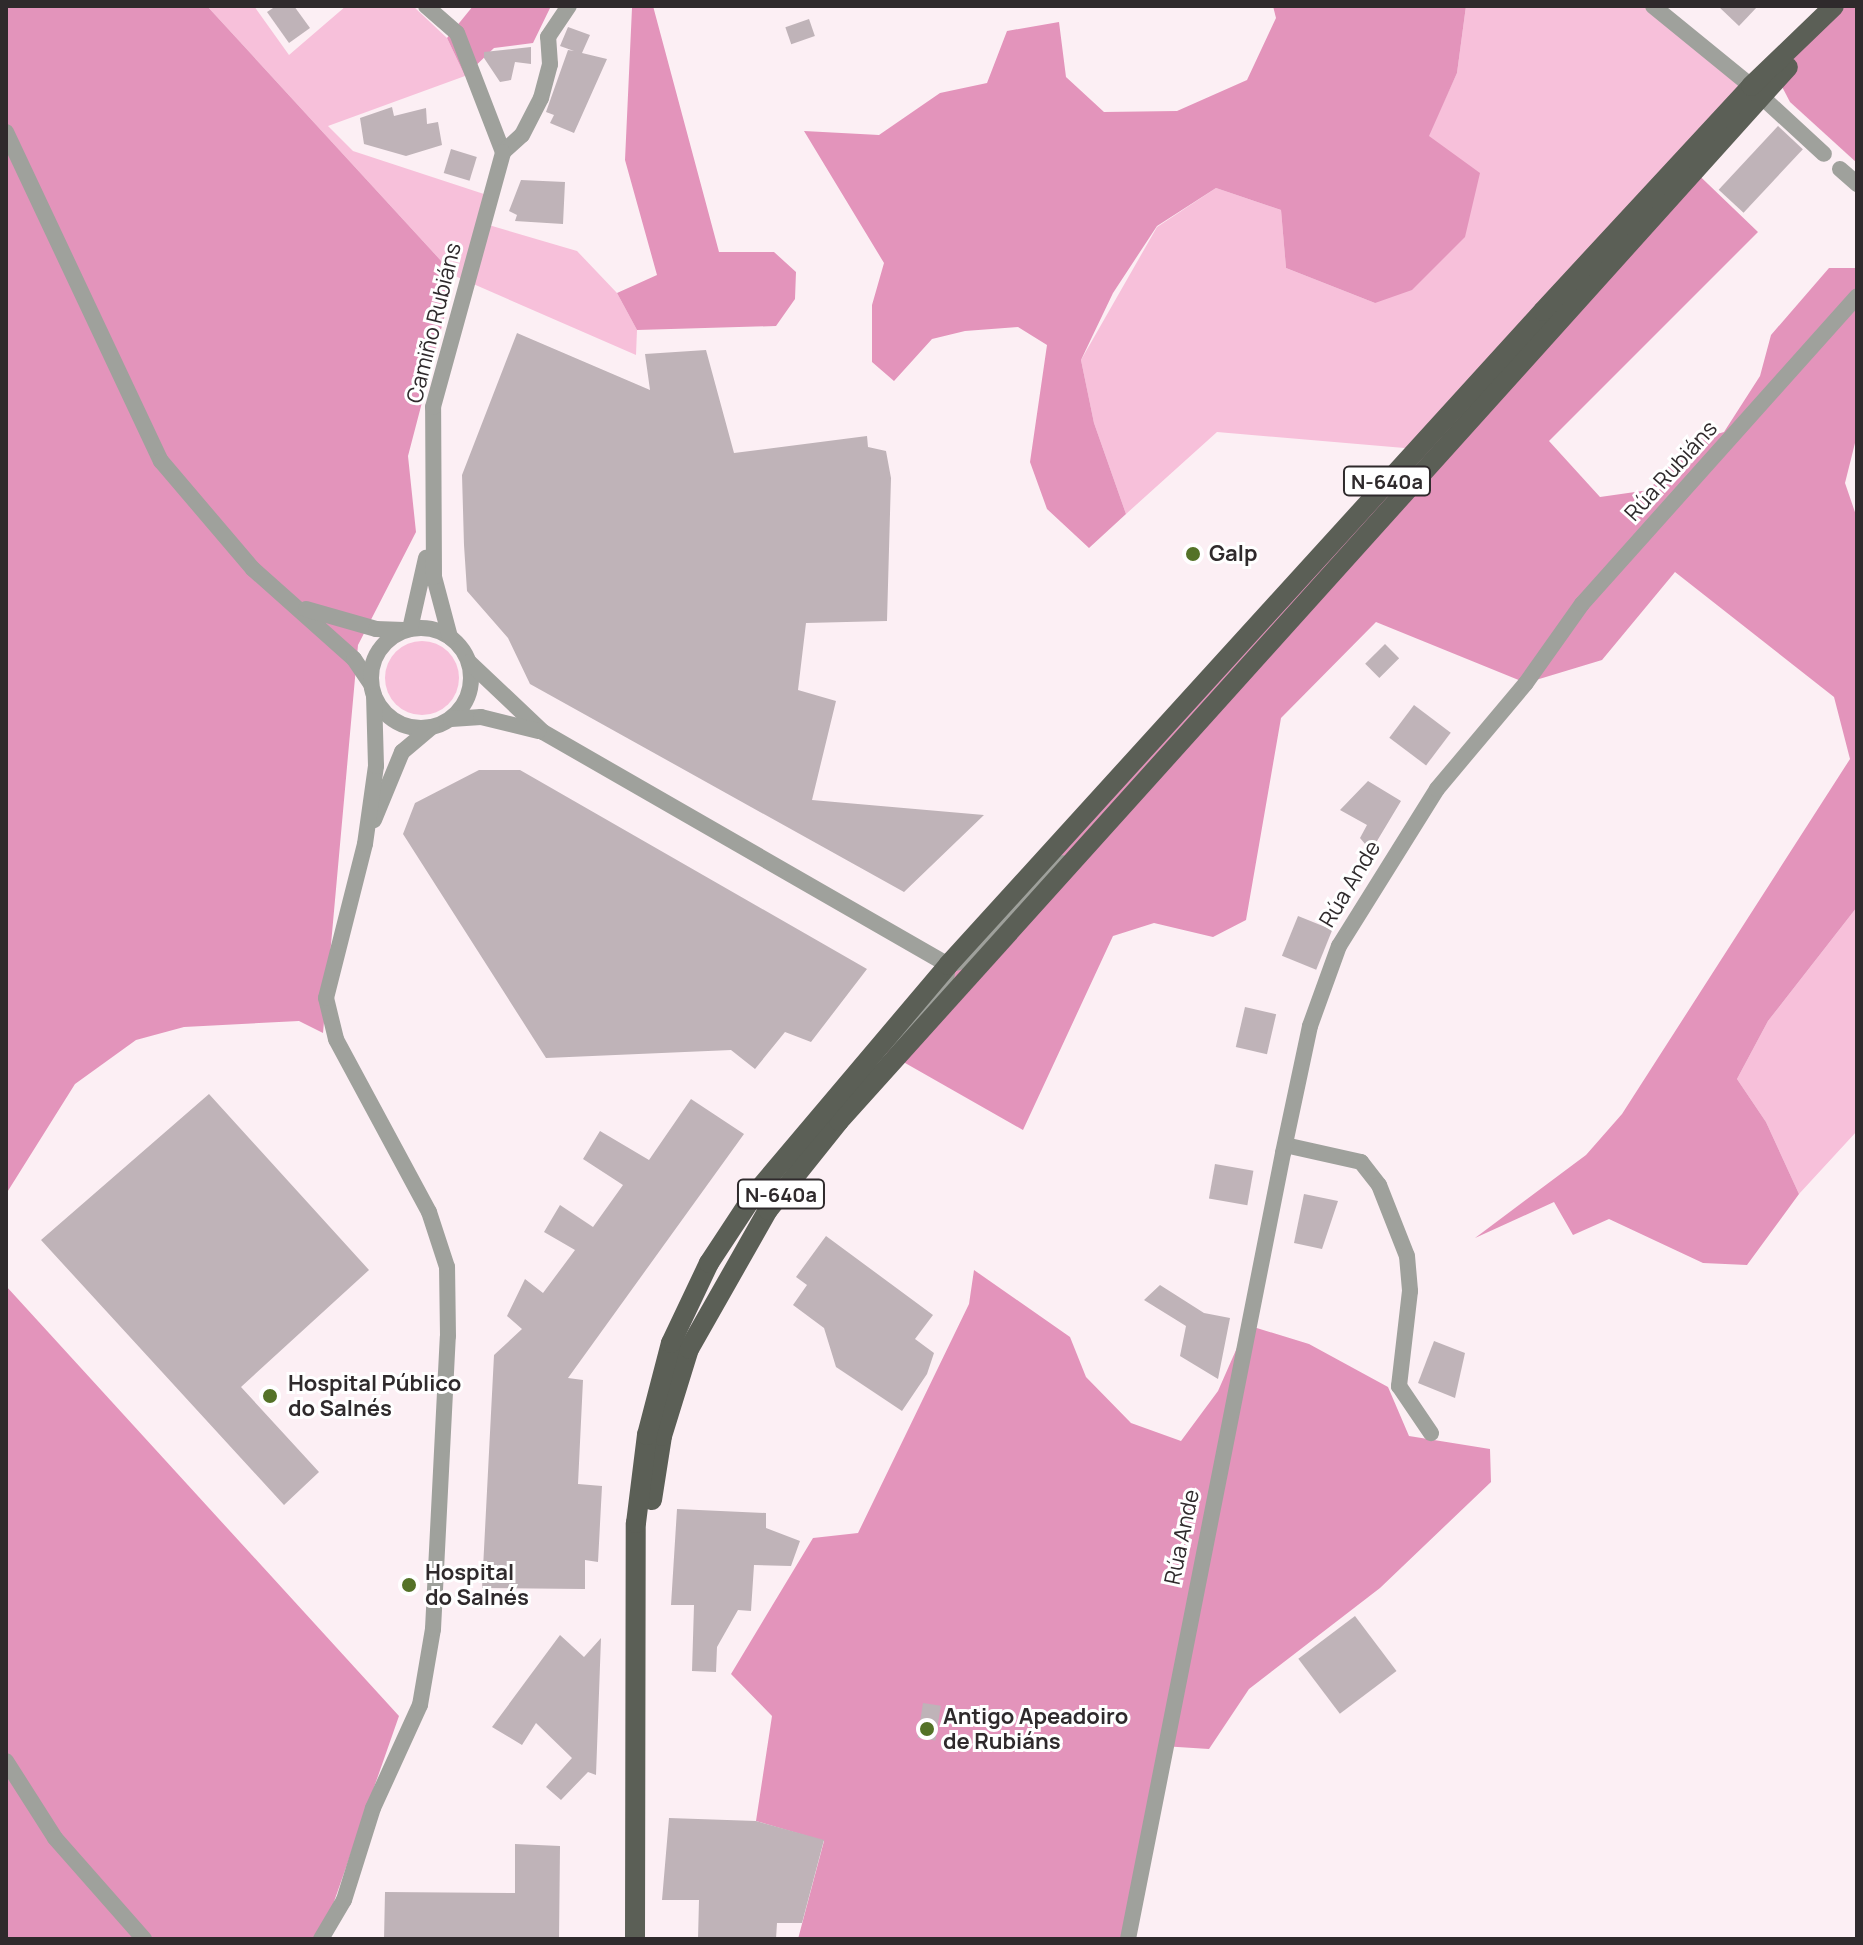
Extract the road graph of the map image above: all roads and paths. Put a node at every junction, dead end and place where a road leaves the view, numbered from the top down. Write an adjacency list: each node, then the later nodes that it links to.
1 (426, 6): 7 (street)
2 (569, 6): 7 (street)
3 (1653, 6): 5 (street)
4 (1837, 6): 5 (main road, N-640a)
5 (1757, 92): 8 (street); 22 (main road, N-640a); 24 (main road, N-640a)
6 (6, 132): 13 (street)
7 (503, 152): 12 (street, Camiño Rubiáns)
8 (1824, 154)
9 (1840, 169): 10 (street)
10 (1857, 184)
11 (1857, 296): 17 (street, Rúa Rubiáns)
12 (433, 509): 14 (street); 15 (street)
13 (294, 603): 14 (street); 18 (street)
14 (408, 629): 15 (street); 18 (street)
15 (450, 637): 16 (street)
16 (469, 662): 19 (street); 21 (street)
17 (1526, 683): 25 (street, Rúa Ande)
18 (373, 690): 20 (street); 23 (street)
19 (451, 719): 20 (street); 21 (street)
20 (432, 727): 23 (street)
21 (543, 732): 24 (street)
22 (1096, 836): 24 (street); 26 (main road, N-640a)
23 (365, 844): 31 (street)
24 (948, 965): 26 (street); 28 (main road, N-640a)
25 (1285, 1145): 27 (street); 33 (street, Rúa Ande)
26 (768, 1210): 28 (main road, N-640a)
27 (1431, 1433)
28 (638, 1639): 32 (main road, N-640a)
29 (6, 1761): 30 (street)
30 (144, 1939)
31 (321, 1939)
32 (635, 1939)
33 (1128, 1939)

